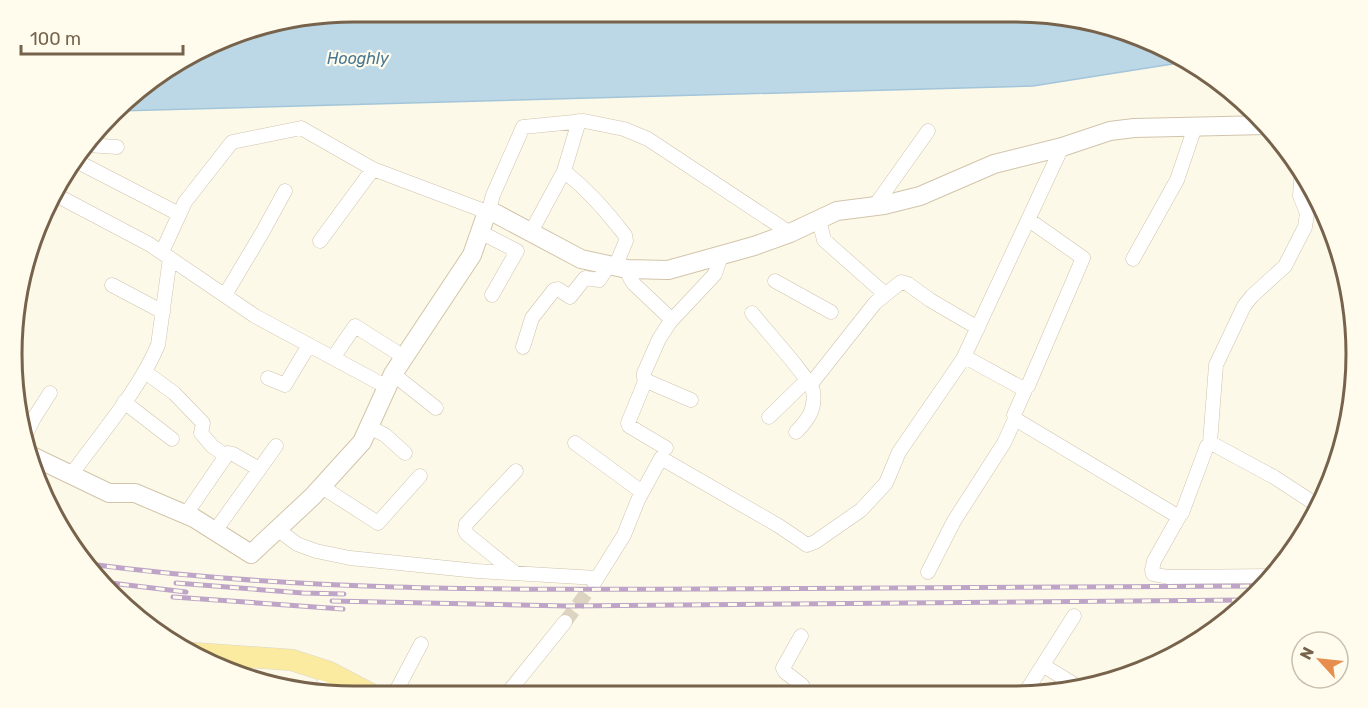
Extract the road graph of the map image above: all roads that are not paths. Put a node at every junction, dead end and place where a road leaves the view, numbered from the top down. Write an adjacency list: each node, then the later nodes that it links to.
1 (579, 121): 10 (street); 15 (street); 21 (street)
2 (1253, 125): 3 (street)
3 (1195, 127): 7 (street); 25 (street)
4 (928, 131): 14 (street)
5 (96, 146): 6 (street)
6 (117, 147)
7 (1062, 147): 14 (street); 18 (street)
8 (82, 164): 16 (street)
9 (372, 169): 15 (street); 16 (street); 22 (street)
10 (564, 171): 20 (street); 26 (street)
11 (1301, 187): 59 (street)
12 (285, 191): 30 (street)
13 (62, 198): 23 (street)
14 (874, 207): 17 (street)
15 (488, 211): 19 (street); 20 (street)
16 (179, 214): 23 (street)
17 (819, 220): 21 (street); 29 (street)
18 (1029, 220): 36 (street); 47 (street)
19 (480, 232): 31 (street); 40 (street)
20 (531, 232): 26 (street)
21 (790, 233): 24 (street)
22 (321, 242)
23 (166, 255): 30 (street); 32 (street)
24 (721, 256): 26 (street); 35 (street)
25 (1133, 260)
26 (617, 267): 35 (street); 38 (street)
27 (775, 281): 33 (street)
28 (112, 285): 32 (street)
29 (885, 294): 36 (street); 46 (street)
30 (225, 295): 37 (street)
31 (492, 295)
32 (163, 312): 42 (street)
33 (831, 312)
34 (752, 313): 46 (street)
35 (672, 320): 44 (street)
36 (978, 328): 41 (street)
37 (309, 345): 39 (street); 43 (street)
38 (523, 347)
39 (333, 357): 40 (street); 45 (street)
40 (404, 357): 45 (street)
41 (965, 357): 47 (street); 70 (street)
42 (146, 372): 50 (street); 63 (street)
43 (268, 378)
44 (646, 379): 49 (street); 61 (street)
45 (390, 381): 51 (street); 55 (street)
46 (809, 382): 52 (street); 56 (street)
47 (1026, 388): 53 (street)
48 (50, 393): 54 (street)
49 (691, 400)
50 (124, 402): 57 (street); 67 (street)
51 (436, 408)
52 (769, 417)
53 (1015, 419): 73 (street); 76 (street)
54 (30, 425)
55 (369, 427): 62 (street); 69 (street)
56 (796, 432)
57 (172, 439)
58 (575, 443): 70 (street)
59 (1210, 443): 71 (street); 73 (street)
60 (276, 446): 65 (street)
61 (666, 448)
62 (405, 453)
63 (226, 456): 65 (street); 72 (street)
64 (40, 460): 67 (street)
65 (259, 469): 75 (street)
66 (516, 471): 77 (street)
67 (71, 475): 72 (street)
68 (420, 476): 69 (street)
69 (322, 487): 74 (street)
70 (642, 492): 77 (street)
71 (1311, 501)
72 (186, 514): 75 (street)
73 (1180, 515): 78 (street)
74 (277, 530): 75 (street); 77 (street)
75 (215, 531)
76 (928, 572)
77 (515, 573)
78 (1260, 576)
79 (1074, 616): 85 (street)
80 (565, 622): 92 (street)
81 (801, 636): 93 (street)
82 (421, 644): 91 (street)
83 (226, 659): 84 (main road)
84 (250, 664): 86 (main road)
85 (1044, 666): 87 (street); 89 (street)
86 (331, 674): 88 (street); 90 (main road)
87 (1069, 681)
88 (324, 684)
89 (1030, 685)
90 (355, 686)
91 (399, 686)
92 (513, 686)
93 (802, 686)

